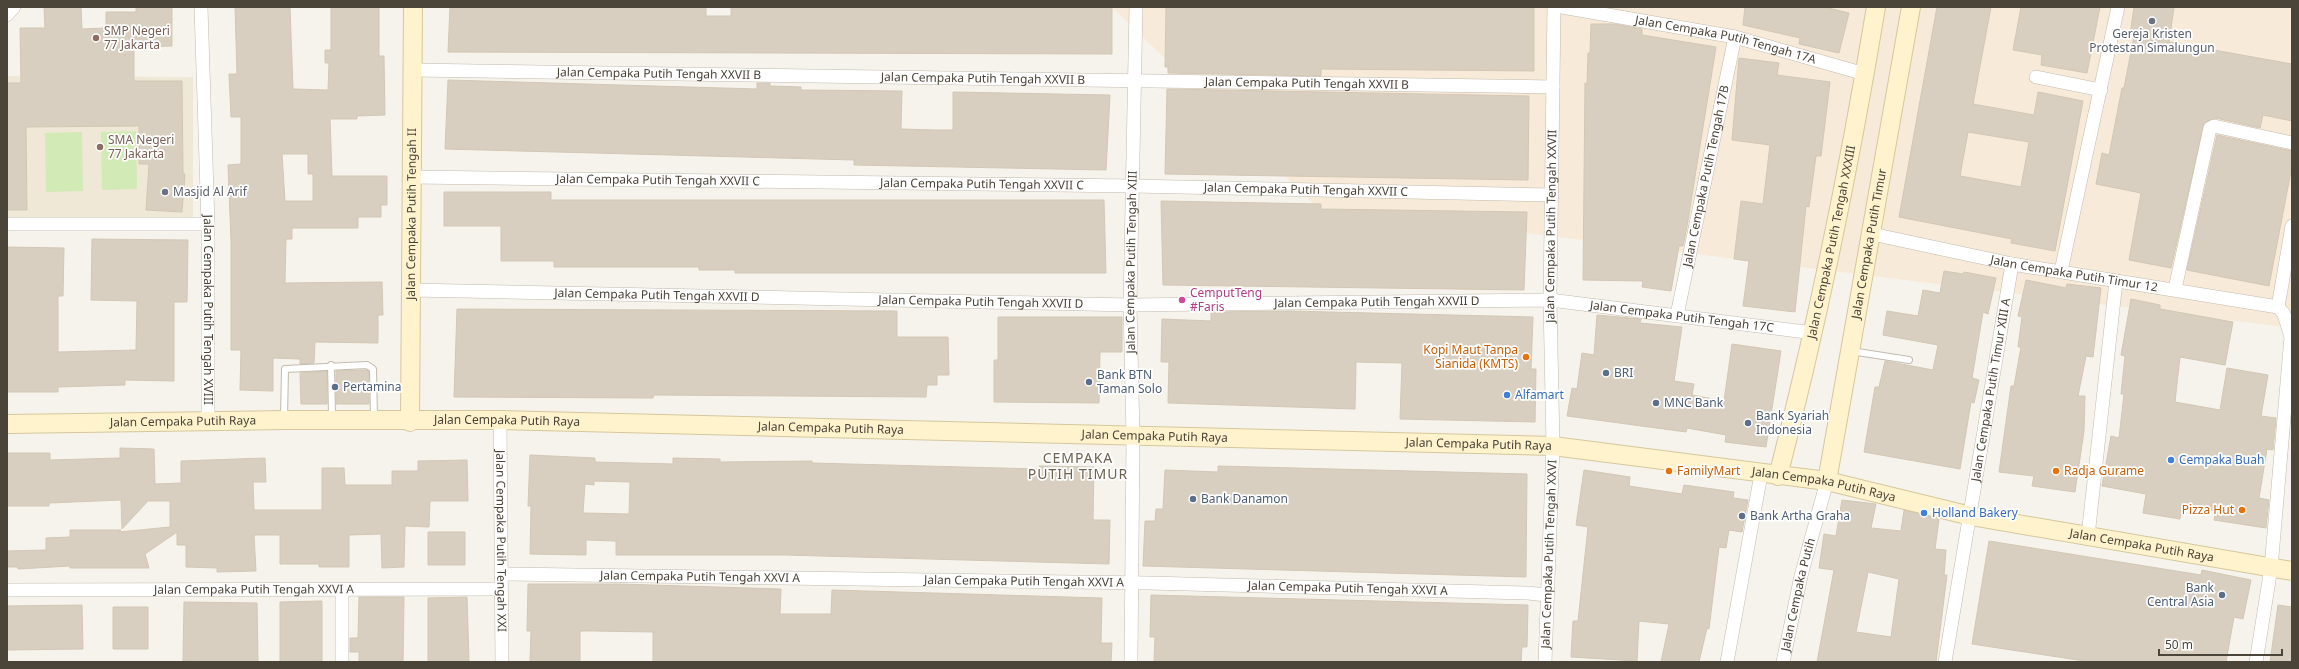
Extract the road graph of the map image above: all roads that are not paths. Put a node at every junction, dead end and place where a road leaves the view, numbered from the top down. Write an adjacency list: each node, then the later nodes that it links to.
1 (14, 7): 11 (street)
2 (200, 7): 24 (street, Jalan Cempaka Putih Tengah XVIII)
3 (413, 7): 13 (street, Jalan Cempaka Putih Tengah II)
4 (1136, 7): 16 (street, Jalan Cempaka Putih Tengah XIII)
5 (1554, 7): 17 (street, Jalan Cempaka Putih Tengah XXVII)
6 (1562, 7): 10 (street, Jalan Cempaka Putih Tengah 17A)
7 (1876, 7): 14 (street, Jalan Cempaka Putih Tengah XXXIII)
8 (1911, 7): 26 (street, Jalan Cempaka Putih Timur)
9 (2118, 7): 18 (street)
10 (1581, 8): 12 (street, Jalan Cempaka Putih Tengah 17A)
11 (7, 15)
12 (1734, 37): 14 (street, Jalan Cempaka Putih Tengah 17A); 35 (street, Jalan Cempaka Putih Tengah 17B)
13 (413, 70): 16 (street, Jalan Cempaka Putih Tengah XXVII B); 20 (street, Jalan Cempaka Putih Tengah II)
14 (1865, 74): 36 (street, Jalan Cempaka Putih Tengah XXXIII)
15 (2036, 77): 18 (street)
16 (1134, 81): 17 (street, Jalan Cempaka Putih Tengah XXVII B); 21 (street, Jalan Cempaka Putih Tengah XIII)
17 (1553, 87): 22 (street, Jalan Cempaka Putih Tengah XXVII)
18 (2101, 90): 28 (street)
19 (2292, 143): 30 (street)
20 (412, 177): 21 (street, Jalan Cempaka Putih Tengah XXVII C); 31 (street, Jalan Cempaka Putih Tengah II)
21 (1133, 186): 22 (street, Jalan Cempaka Putih Tengah XXVII C); 33 (street, Jalan Cempaka Putih Tengah XIII)
22 (1552, 195): 32 (street, Jalan Cempaka Putih Tengah XXVII)
23 (7, 224): 24 (street)
24 (208, 224): 43 (street, Jalan Cempaka Putih Tengah XVIII)
25 (2292, 226): 34 (street)
26 (1872, 234): 27 (street, Jalan Cempaka Putih Timur 12); 37 (street, Jalan Cempaka Putih Timur)
27 (2012, 264): 28 (street, Jalan Cempaka Putih Timur 12); 51 (street, Jalan Cempaka Putih Timur XIII A)
28 (2061, 271): 29 (street, Jalan Cempaka Putih Timur 12)
29 (2116, 281): 30 (street, Jalan Cempaka Putih Timur 12); 52 (street)
30 (2175, 289): 34 (street, Jalan Cempaka Putih Timur 12)
31 (411, 290): 33 (street, Jalan Cempaka Putih Tengah XXVII D); 45 (street, Jalan Cempaka Putih Tengah II)
32 (1550, 300): 33 (street, Jalan Cempaka Putih Tengah XXVII D); 35 (street, Jalan Cempaka Putih Tengah 17C); 48 (street, Jalan Cempaka Putih Tengah XXVII)
33 (1130, 305): 47 (street, Jalan Cempaka Putih Tengah XIII)
34 (2278, 307): 53 (street)
35 (1677, 315): 36 (street, Jalan Cempaka Putih Tengah 17C)
36 (1814, 333): 49 (street, Jalan Cempaka Putih Tengah XXXIII)
37 (1851, 351): 38 (lane); 50 (street, Jalan Cempaka Putih Timur)
38 (1910, 360)
39 (331, 365): 40 (lane); 41 (lane); 44 (lane)
40 (284, 420): 41 (street, Jalan Cempaka Putih Raya); 43 (street, Jalan Cempaka Putih Raya)
41 (332, 420): 44 (street, Jalan Cempaka Putih Raya)
42 (500, 420): 45 (street, Jalan Cempaka Putih Raya); 47 (street, Jalan Cempaka Putih Raya); 55 (street, Jalan Cempaka Putih Tengah XXI)
43 (208, 421): 46 (street, Jalan Cempaka Putih Raya)
44 (374, 421): 45 (street, Jalan Cempaka Putih Raya)
45 (410, 422)
46 (7, 424)
47 (1133, 436): 48 (street, Jalan Cempaka Putih Raya); 56 (street, Jalan Cempaka Putih Tengah XIII)
48 (1553, 446): 49 (street, Jalan Cempaka Putih Raya); 60 (street, Jalan Cempaka Putih Tengah XXVI)
49 (1774, 475): 50 (street, Jalan Cempaka Putih Raya); 65 (street, Jalan Cempaka Putih Tengah XXXIII)
50 (1824, 481): 51 (street, Jalan Cempaka Putih Raya); 66 (street, Jalan Cempaka Putih)
51 (1971, 516): 52 (street, Jalan Cempaka Putih Raya); 67 (street, Jalan Cempaka Putih Timur XIII A)
52 (2088, 536): 53 (street, Jalan Cempaka Putih Raya)
53 (2271, 568): 54 (street, Jalan Cempaka Putih Raya); 68 (street)
54 (2292, 571)
55 (501, 574): 56 (street, Jalan Cempaka Putih Tengah XXVI A); 57 (street, Jalan Cempaka Putih Tengah XXI)
56 (1132, 583): 60 (street, Jalan Cempaka Putih Tengah XXVI A); 63 (street, Jalan Cempaka Putih Tengah XIII)
57 (501, 589): 59 (street, Jalan Cempaka Putih Tengah XXVI A); 62 (street, Jalan Cempaka Putih Tengah XXI)
58 (7, 590): 59 (street, Jalan Cempaka Putih Tengah XXVI A)
59 (342, 590): 61 (street)
60 (1546, 595): 64 (street, Jalan Cempaka Putih Tengah XXVI)
61 (342, 662)
62 (502, 662)
63 (1131, 662)
64 (1545, 662)
65 (1727, 662)
66 (1782, 662)
67 (1945, 662)
68 (2256, 662)

